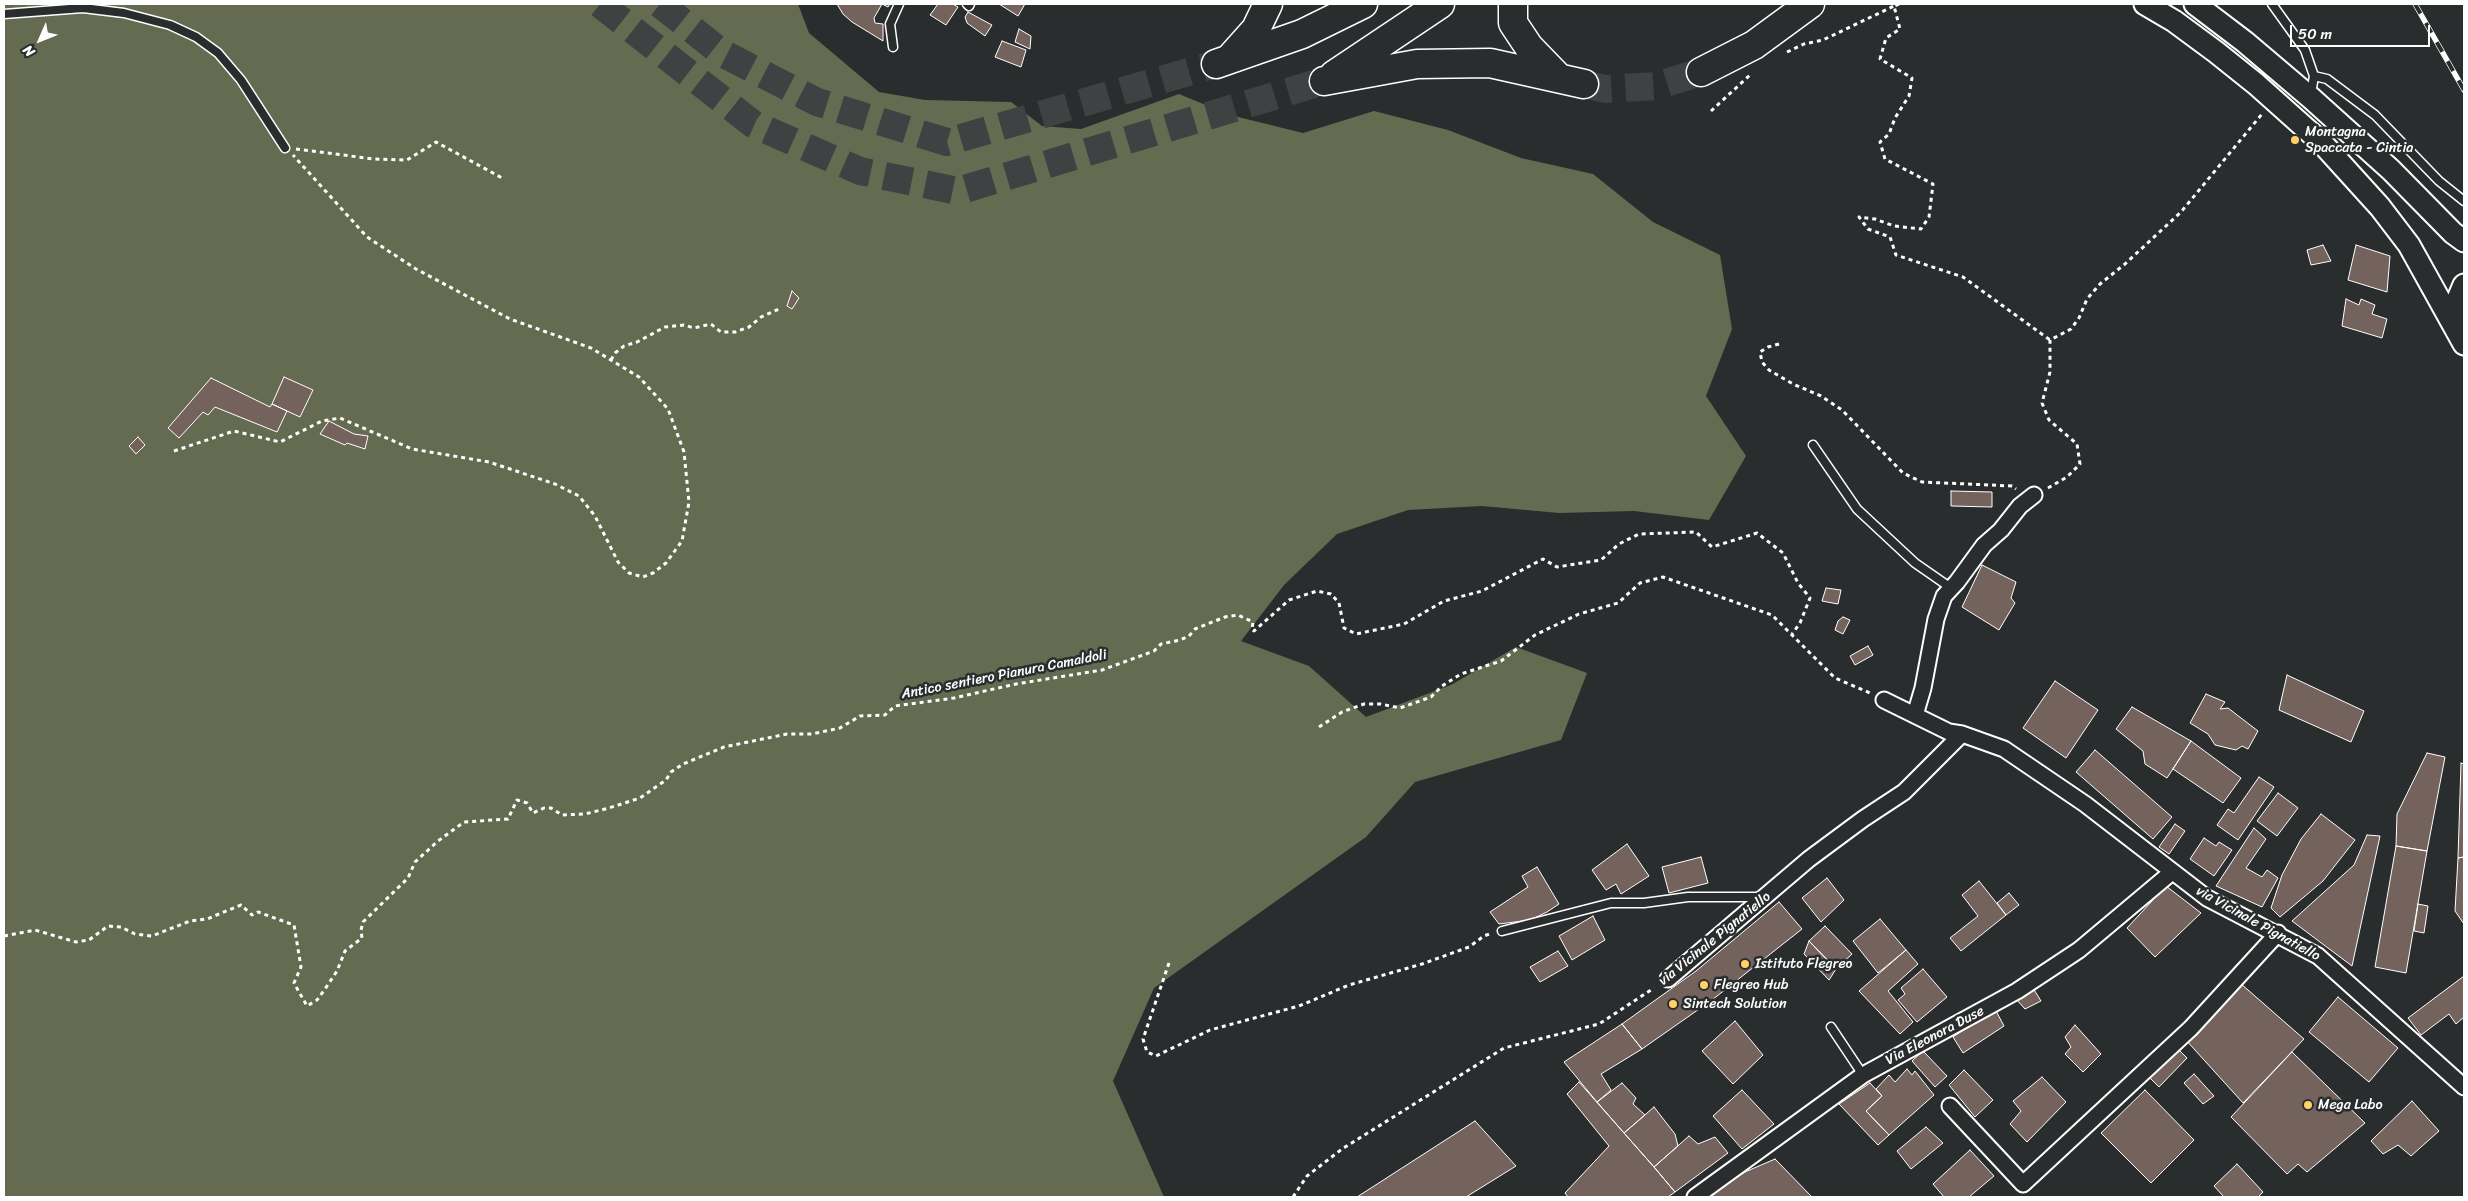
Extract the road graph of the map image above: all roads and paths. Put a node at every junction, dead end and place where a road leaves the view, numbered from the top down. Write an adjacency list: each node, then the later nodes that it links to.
1 (899, 4): 15 (lane)
2 (1268, 4): 3 (highway)
3 (1363, 4)
4 (1440, 4): 5 (highway)
5 (1513, 4)
6 (1788, 4): 14 (highway)
7 (1810, 4): 14 (highway)
8 (1899, 4): 12 (path)
9 (2144, 4): 29 (street)
10 (2195, 4): 20 (street)
11 (2272, 4): 19 (lane)
12 (1894, 6): 16 (path); 30 (path)
13 (4, 14): 23 (lane)
14 (1754, 45): 17 (highway)
15 (893, 46)
16 (1783, 54)
17 (1701, 72)
18 (1752, 73): 21 (path)
19 (2314, 76): 20 (lane); 25 (lane)
20 (2311, 98): 26 (street)
21 (1711, 111)
22 (2258, 119): 30 (path)
23 (285, 148): 24 (path); 32 (path)
24 (504, 179)
25 (2464, 201)
26 (2464, 241)
27 (2464, 285): 29 (street)
28 (779, 309): 32 (path)
29 (2463, 339)
30 (2050, 340): 35 (path)
31 (1779, 344): 35 (path)
32 (611, 360): 34 (path)
33 (1813, 445): 36 (lane)
34 (174, 450)
35 (2030, 498): 36 (street)
36 (1951, 588): 39 (street)
37 (1792, 634): 38 (path); 40 (path); 46 (path, Antico sentiero Pianura Camaldoli)
38 (1884, 700): 39 (street, via Vicinale Pignatiello)
39 (1914, 715): 41 (street, via Vicinale Pignatiello)
40 (1319, 727)
41 (1962, 734): 42 (street, via Vicinale Pignatiello); 43 (street, via Vicinale Pignatiello)
42 (2172, 872): 45 (street, via Vicinale Pignatiello); 50 (street, Via Eleonora Duse)
43 (1766, 897): 44 (lane); 48 (street, via Vicinale Pignatiello)
44 (1502, 931): 47 (path)
45 (2278, 933): 51 (street, via Vicinale Pignatiello); 52 (street)
46 (4, 936)
47 (1169, 963)
48 (1668, 979): 53 (path, via Vicinale Pignatiello)
49 (1831, 1027): 50 (lane)
50 (1863, 1075): 54 (street, Via Eleonora Duse)
51 (2464, 1087)
52 (1950, 1106)
53 (1294, 1197)
54 (1694, 1197)

